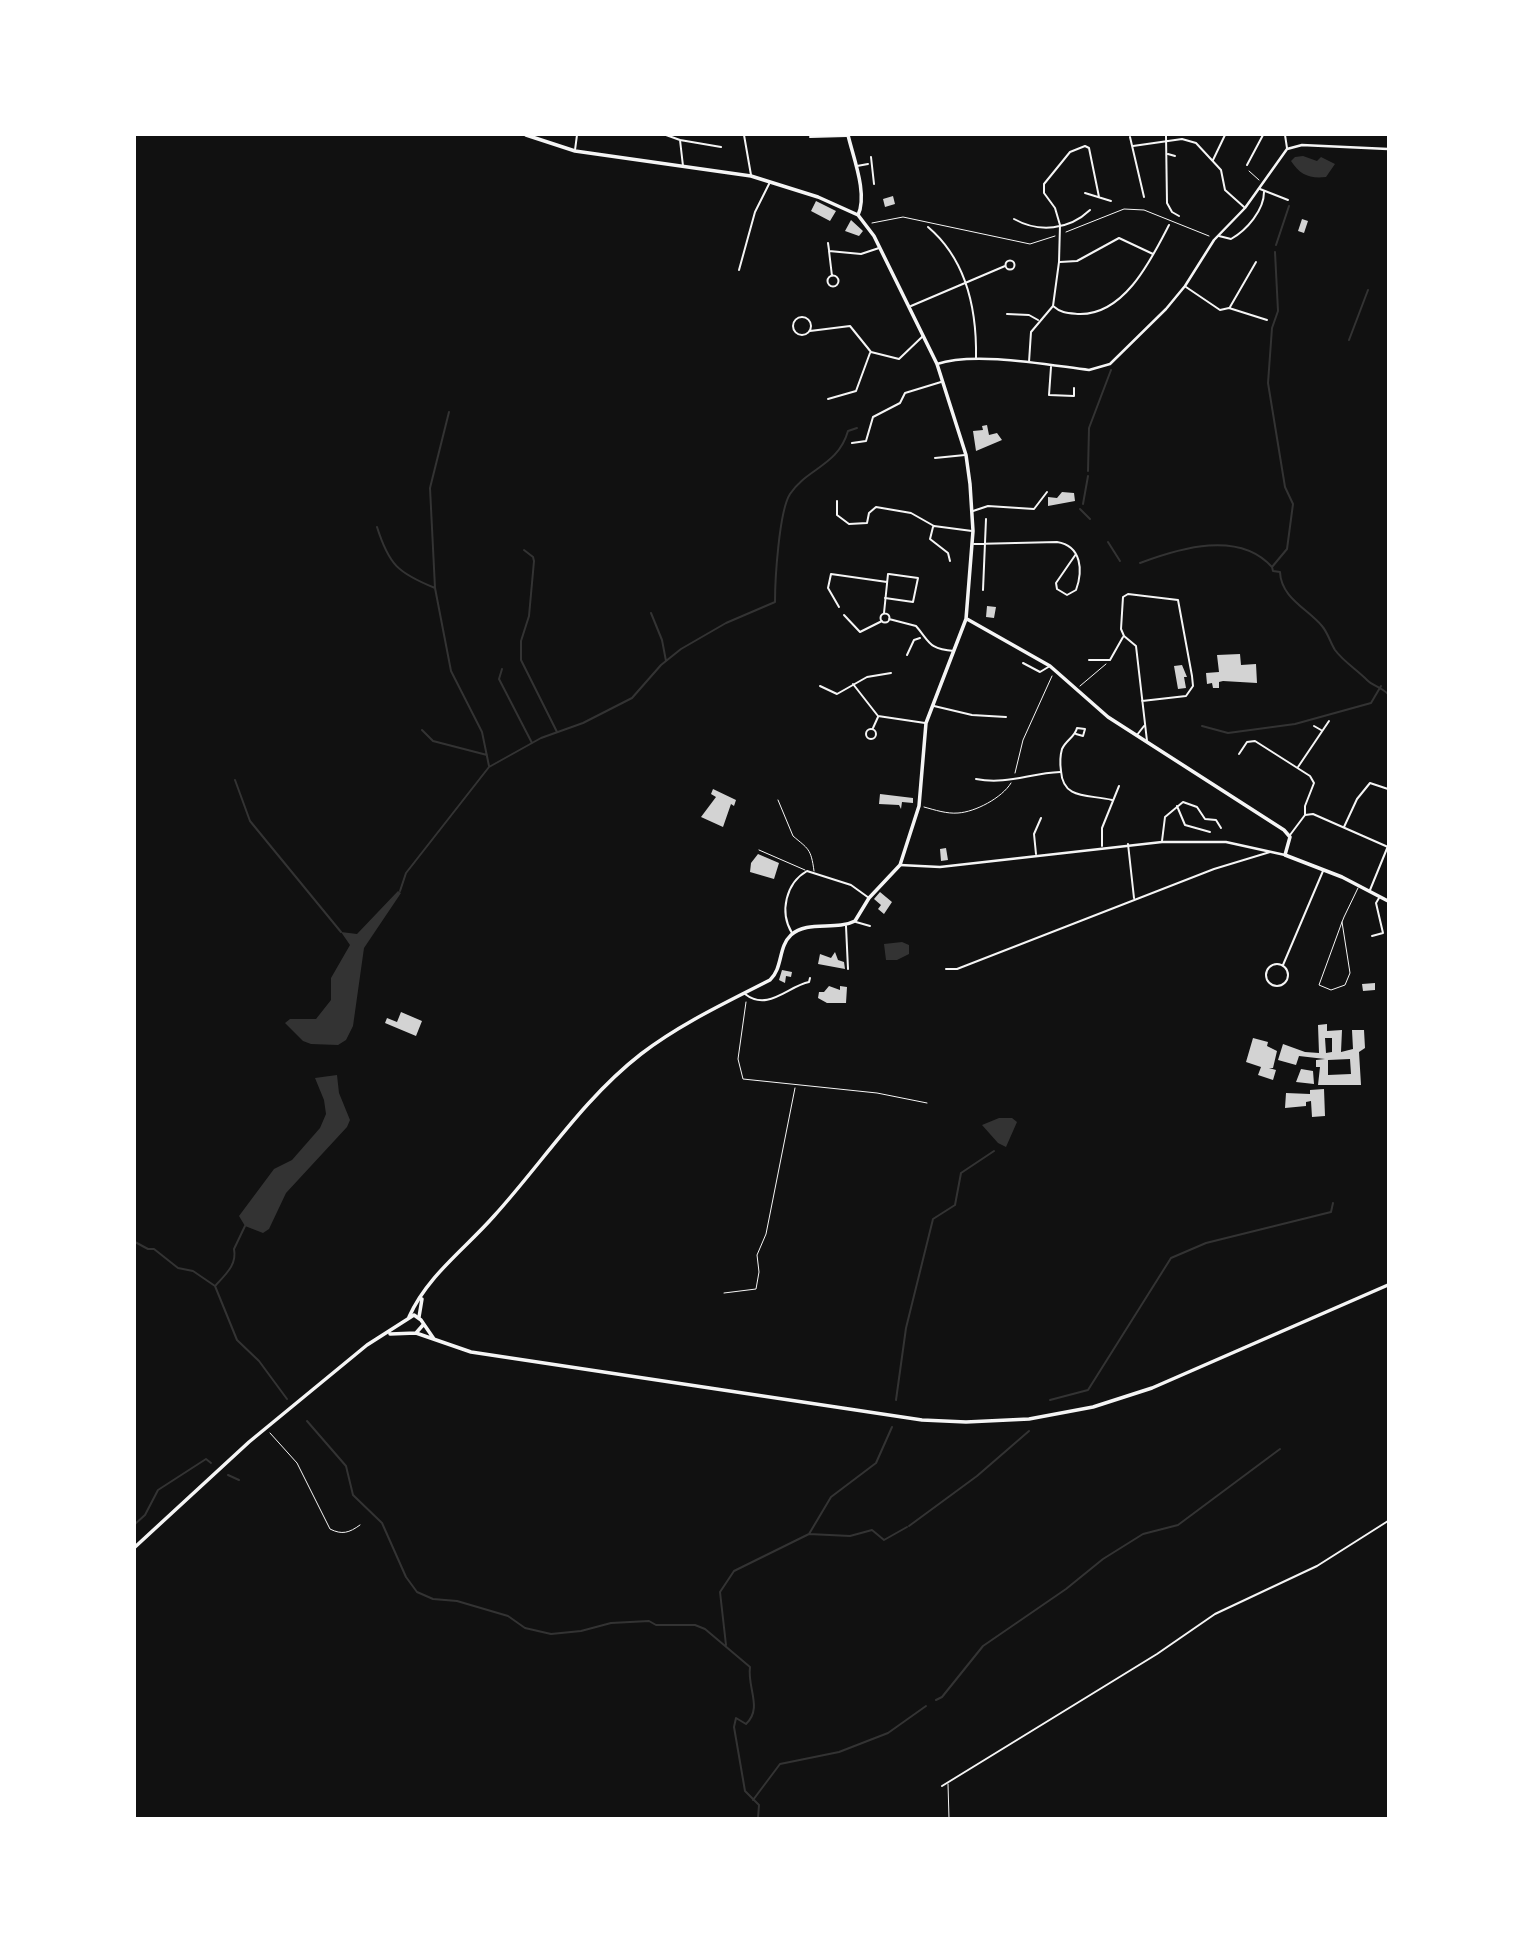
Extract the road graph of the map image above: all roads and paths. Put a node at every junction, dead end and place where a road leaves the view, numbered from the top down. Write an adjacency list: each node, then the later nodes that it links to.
1 (526, 135): 19 (main road)
2 (577, 135): 19 (street)
3 (666, 135): 13 (street)
4 (744, 135): 28 (street)
5 (848, 135): 11 (street); 27 (main road)
6 (1166, 135): 14 (street)
7 (1225, 135): 23 (street)
8 (1257, 135): 10 (street)
9 (1284, 135): 17 (street)
10 (1263, 136): 25 (street)
11 (810, 137)
12 (1130, 137): 15 (street)
13 (680, 139): 16 (street); 26 (street)
14 (1166, 141): 15 (street); 20 (street); 23 (street)
15 (1133, 146): 36 (street)
16 (721, 147)
17 (1287, 149): 18 (street); 31 (street)
18 (1388, 149)
19 (575, 151): 26 (main road)
20 (1167, 153): 21 (street); 42 (street)
21 (1175, 156)
22 (871, 157): 24 (street)
23 (1213, 161): 39 (street)
24 (869, 164): 27 (street); 30 (street)
25 (1247, 165): 31 (path)
26 (683, 167): 28 (main road)
27 (855, 167): 41 (main road)
28 (751, 176): 29 (main road)
29 (771, 181): 41 (main road); 55 (street)
30 (874, 184)
31 (1263, 184): 32 (street)
32 (1259, 189): 33 (street); 39 (street)
33 (1264, 192): 37 (street); 47 (street)
34 (1085, 193): 35 (street)
35 (1099, 197): 38 (street); 44 (street)
36 (1144, 197)
37 (1288, 200)
38 (1111, 201)
39 (1245, 208): 47 (street)
40 (1090, 209): 44 (street)
41 (858, 215): 49 (main road)
42 (1179, 216)
43 (1014, 219): 44 (street)
44 (1060, 225): 52 (street)
45 (1169, 225): 51 (street)
46 (928, 227): 57 (street)
47 (1218, 236): 58 (street)
48 (828, 243): 50 (street)
49 (880, 248): 50 (street); 59 (main road)
50 (829, 251): 56 (street)
51 (1154, 255): 52 (street); 60 (street)
52 (1059, 262): 60 (street)
53 (1256, 262): 61 (street)
54 (1005, 265): 57 (street)
55 (739, 270)
56 (832, 276)
57 (964, 281): 59 (street); 68 (street)
58 (1185, 286): 61 (street); 71 (street)
59 (910, 306): 66 (main road)
60 (1053, 306): 63 (street)
61 (1229, 308): 64 (street)
62 (1007, 314): 63 (street)
63 (1038, 320): 70 (street)
64 (1267, 320)
65 (810, 331): 65 (street); 67 (street)
66 (923, 335): 67 (street); 69 (main road)
67 (871, 352): 74 (street)
68 (976, 360): 69 (street); 70 (street)
69 (937, 363): 72 (main road)
70 (1029, 363): 71 (street)
71 (1051, 366): 73 (street)
72 (942, 382): 75 (street); 76 (main road)
73 (1074, 388)
74 (828, 398)
75 (852, 443)
76 (966, 455): 77 (street); 80 (main road)
77 (935, 458)
78 (1047, 492): 80 (street)
79 (837, 501): 82 (street)
80 (972, 511): 83 (main road)
81 (986, 519): 84 (street)
82 (934, 526): 83 (street); 87 (street)
83 (973, 531): 85 (main road)
84 (986, 543): 85 (street); 86 (street); 89 (street)
85 (973, 544): 95 (main road)
86 (1076, 554): 86 (street)
87 (950, 561)
88 (887, 582): 90 (street); 90 (street); 91 (street)
89 (983, 590)
90 (885, 598): 92 (street)
91 (839, 607)
92 (884, 613): 94 (street); 96 (street)
93 (844, 615): 96 (street)
94 (889, 619): 96 (street); 98 (street)
95 (966, 619): 99 (main road); 104 (main road)
96 (882, 621)
97 (1124, 636): 102 (street); 110 (street); 110 (street)
98 (921, 638): 99 (street); 100 (street)
99 (955, 651): 111 (main road)
100 (907, 655)
101 (1089, 660): 102 (street)
102 (1110, 660): 109 (path)
103 (1023, 663): 104 (street)
104 (1050, 666): 105 (main road)
105 (1055, 670): 109 (main road); 127 (path)
106 (891, 673): 107 (street)
107 (853, 684): 108 (street); 112 (street)
108 (820, 686)
109 (1076, 689): 121 (main road)
110 (1142, 701): 116 (street)
111 (933, 705): 113 (street); 115 (main road)
112 (878, 716): 115 (street); 118 (street)
113 (1006, 717)
114 (1329, 722): 119 (street)
115 (926, 723): 133 (main road)
116 (1145, 725): 121 (street); 122 (street)
117 (1314, 726): 119 (street)
118 (873, 729)
119 (1322, 731): 124 (street)
120 (1076, 734): 125 (street)
121 (1135, 736): 122 (main road)
122 (1147, 743): 139 (main road)
123 (1239, 754): 124 (street)
124 (1298, 768): 134 (street)
125 (1061, 772): 127 (street); 131 (street)
126 (976, 779): 127 (street)
127 (1012, 781): 133 (path)
128 (1119, 786): 131 (street)
129 (1388, 789): 137 (street)
130 (778, 800): 151 (lane)
131 (1112, 800): 142 (street)
132 (1177, 805): 136 (street); 138 (street); 140 (street)
133 (919, 806): 148 (main road)
134 (1305, 815): 137 (street); 139 (street)
135 (1041, 818): 146 (street)
136 (1222, 828)
137 (1343, 828): 143 (street)
138 (1210, 832)
139 (1289, 835): 147 (main road)
140 (1162, 842): 141 (street); 145 (street)
141 (1128, 844): 142 (street); 156 (street)
142 (1102, 846): 146 (street)
143 (1388, 846): 153 (street)
144 (759, 850): 150 (lane)
145 (1271, 852): 147 (street); 156 (street)
146 (1037, 855): 148 (street)
147 (1285, 855): 149 (main road)
148 (900, 865): 155 (main road)
149 (1323, 870): 152 (main road); 164 (street)
150 (807, 871): 151 (street); 162 (street)
151 (814, 871): 155 (street)
152 (1359, 886): 153 (main road); 159 (lane)
153 (1369, 892): 154 (main road)
154 (1380, 897): 157 (main road); 163 (street)
155 (869, 898): 158 (main road)
156 (1134, 900): 166 (street)
157 (1388, 901)
158 (855, 921): 160 (main road); 161 (street)
159 (1342, 922): 159 (lane)
160 (846, 925): 162 (main road); 165 (street)
161 (870, 926)
162 (792, 934): 168 (main road)
163 (1372, 936)
164 (1283, 965): 164 (street)
165 (848, 969)
166 (946, 970)
167 (810, 978): 168 (street)
168 (746, 995): 169 (path); 173 (main road)
169 (795, 1086): 170 (path); 172 (path)
170 (927, 1103)
171 (1388, 1285): 181 (main road)
172 (724, 1293)
173 (422, 1297): 174 (main road); 175 (main road)
174 (408, 1317): 175 (main road); 176 (main road)
175 (419, 1317): 177 (main road)
176 (405, 1322): 178 (main road); 180 (main road)
177 (423, 1322): 179 (main road); 181 (main road)
178 (410, 1333): 179 (main road); 180 (main road)
179 (416, 1333): 181 (main road)
180 (388, 1334): 182 (main road)
181 (434, 1339)
182 (269, 1427): 184 (path); 185 (main road)
183 (1388, 1521): 186 (street)
184 (360, 1525)
185 (135, 1547)
186 (947, 1782): 187 (street); 188 (lane)
187 (942, 1786)
188 (949, 1818)

